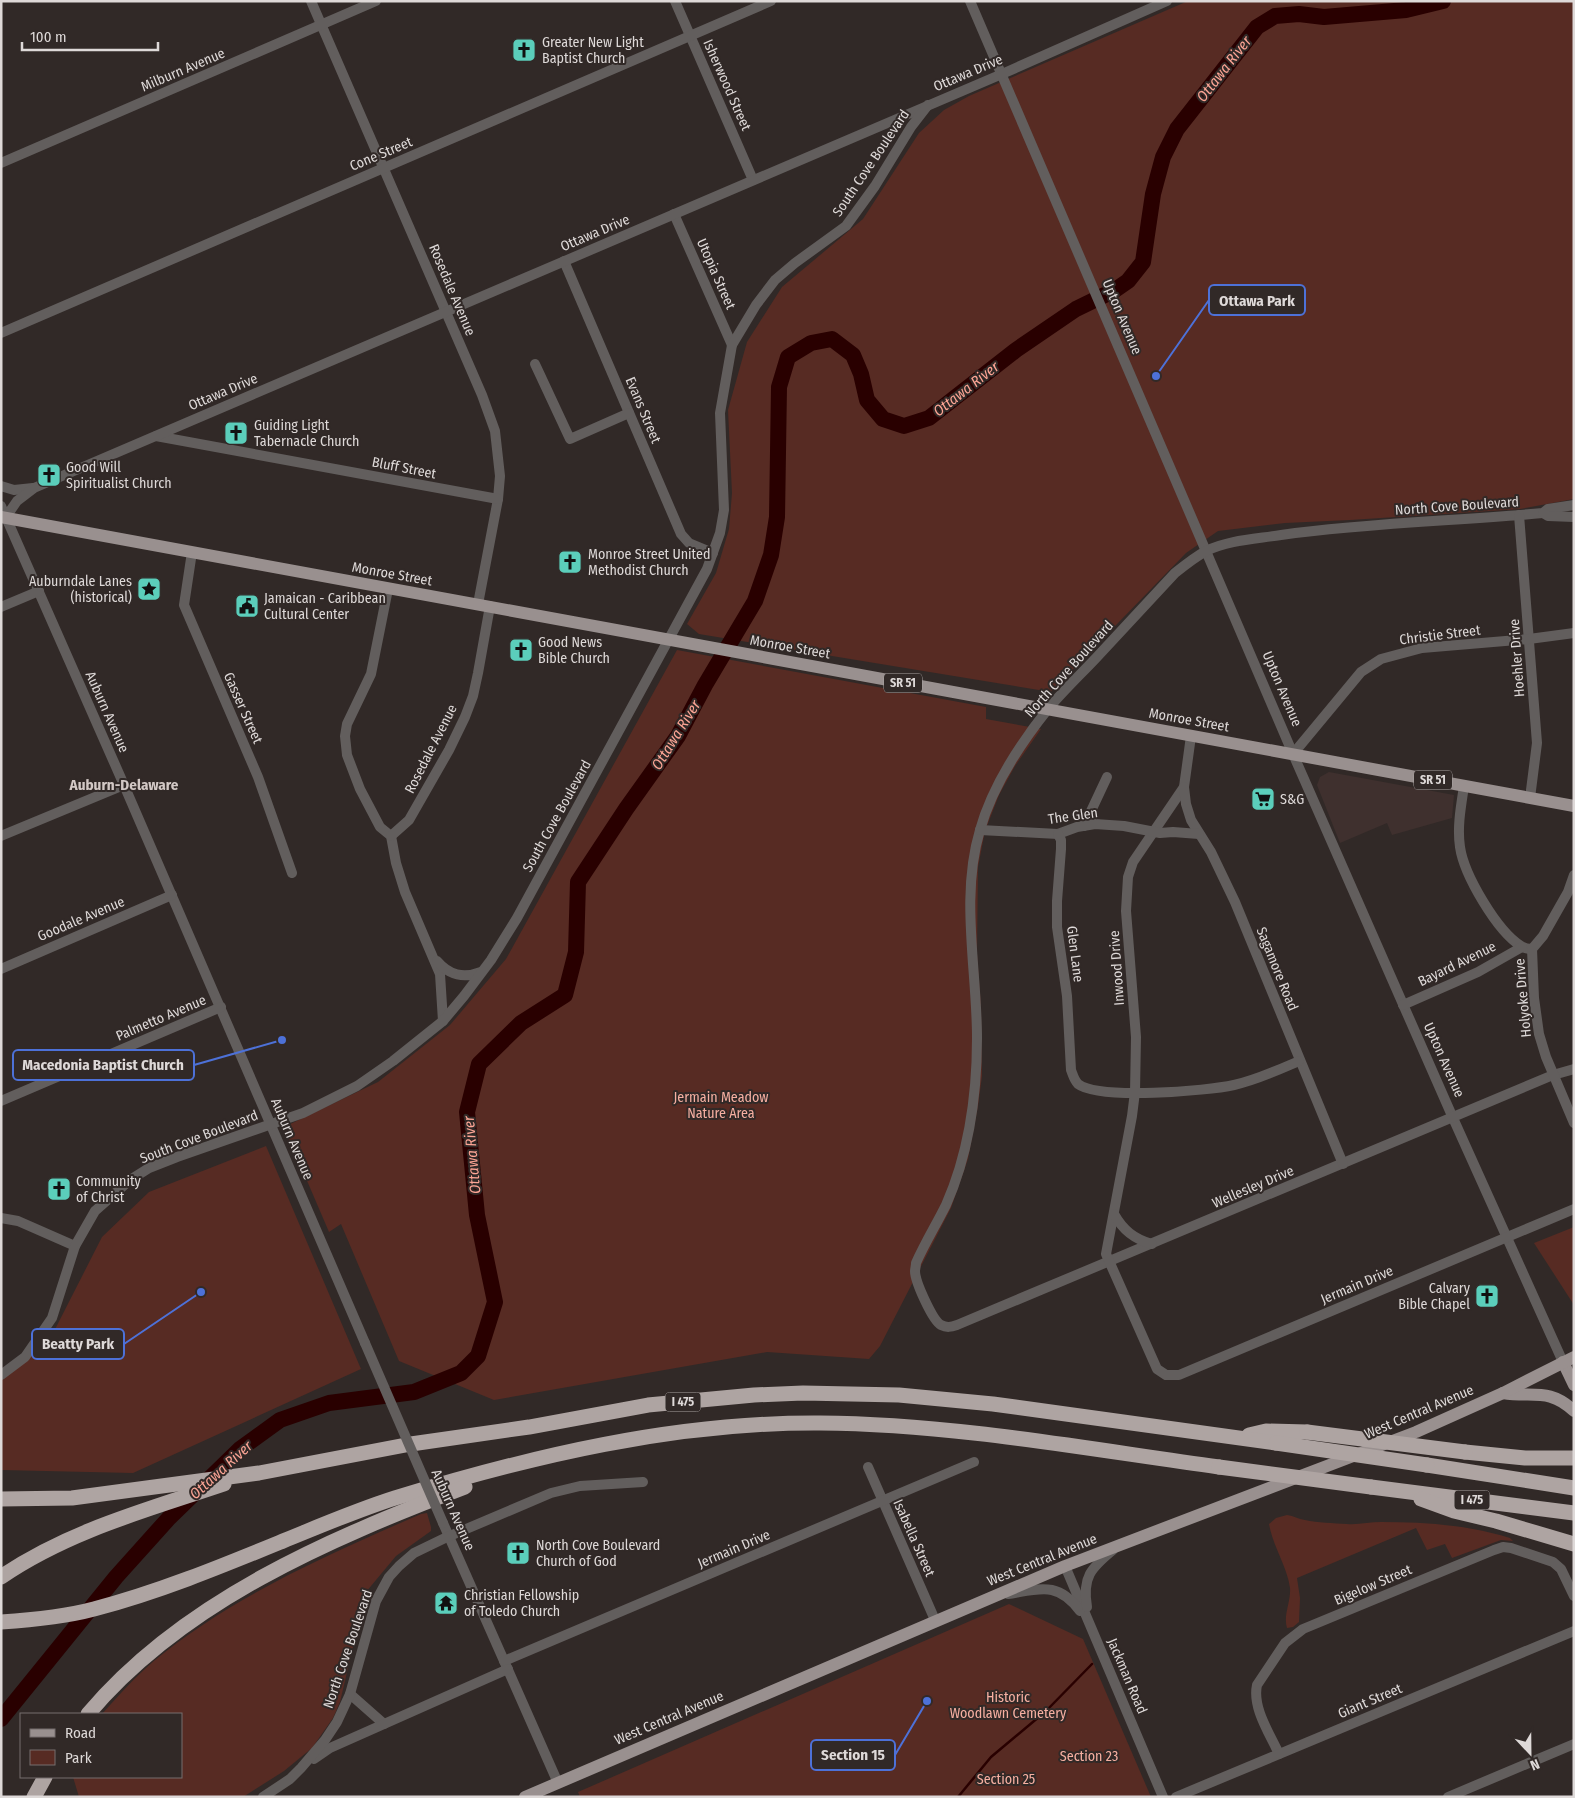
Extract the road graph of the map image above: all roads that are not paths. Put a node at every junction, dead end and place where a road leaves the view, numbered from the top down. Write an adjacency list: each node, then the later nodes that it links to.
1 (312, 1): 7 (street, Rosedale Avenue)
2 (376, 1): 7 (street, Milburn Avenue)
3 (675, 1): 8 (street, Isherwood Street)
4 (771, 1): 8 (street, Cone Street)
5 (970, 1): 9 (street, Upton Avenue)
6 (1167, 1): 9 (street, Ottawa Drive)
7 (322, 25): 11 (street, Milburn Avenue); 12 (street, Rosedale Avenue)
8 (690, 36): 12 (street, Cone Street); 13 (street, Isherwood Street)
9 (1002, 74): 10 (street, Ottawa Drive); 30 (street, Upton Avenue)
10 (928, 105): 13 (street, Ottawa Drive); 18 (street, South Cove Boulevard)
11 (1, 163)
12 (384, 168): 16 (street, Rosedale Avenue); 17 (street, Cone Street)
13 (753, 180): 14 (street, Ottawa Drive)
14 (674, 214): 15 (street, Ottawa Drive); 18 (street, Utopia Street)
15 (564, 261): 16 (street, Ottawa Drive); 20 (street, Evans Street)
16 (446, 312): 21 (street, Ottawa Drive); 24 (street, Rosedale Avenue)
17 (1, 333)
18 (732, 345): 32 (street, South Cove Boulevard)
19 (535, 364): 20 (street)
20 (629, 413): 32 (street, Evans Street)
21 (156, 436): 23 (street, Ottawa Drive); 24 (street, Bluff Street)
22 (1, 486): 23 (street, Ottawa Drive)
23 (34, 488): 26 (street, Ottawa Drive)
24 (498, 499): 35 (street, Rosedale Avenue)
25 (1574, 506): 27 (street, North Cove Boulevard)
26 (3, 513): 31 (main road, Monroe Street / SR 51); 34 (street, Auburn Avenue)
27 (1543, 513): 28 (street, North Cove Boulevard); 29 (street, North Cove Boulevard)
28 (1519, 515): 30 (street, North Cove Boulevard); 38 (street, Hoehler Drive)
29 (1574, 517)
30 (1207, 551): 40 (street, North Cove Boulevard); 42 (street, Upton Avenue)
31 (192, 552): 33 (main road, Monroe Street / SR 51); 56 (street, Gasser Street)
32 (713, 553): 39 (street, South Cove Boulevard)
33 (388, 589): 35 (main road, Monroe Street / SR 51); 55 (street)
34 (39, 591): 36 (street); 44 (street, Auburn Avenue)
35 (484, 605): 39 (main road, Monroe Street / SR 51); 55 (street, Rosedale Avenue)
36 (1, 607)
37 (1574, 633): 38 (street, Christie Street)
38 (1529, 639): 42 (street, Christie Street); 47 (street, Hoehler Drive)
39 (676, 641): 40 (main road, Monroe Street / SR 51); 62 (street, South Cove Boulevard)
40 (1048, 709): 41 (main road, Monroe Street / SR 51); 50 (street, North Cove Boulevard)
41 (1191, 736): 42 (main road, Monroe Street / SR 51); 46 (street, Inwood Drive)
42 (1293, 754): 45 (main road, Monroe Street / SR 51); 63 (street, Upton Avenue)
43 (1107, 778): 49 (street)
44 (124, 785): 54 (street); 58 (street, Auburn Avenue)
45 (1464, 786): 47 (main road, Monroe Street / SR 51); 59 (street)
46 (1184, 787): 51 (street, Inwood Drive); 53 (street, Sagamore Road)
47 (1530, 798): 48 (main road, Monroe Street / SR 51)
48 (1574, 806)
49 (1084, 826): 51 (street, The Glen); 52 (street, The Glen)
50 (980, 830): 52 (street, The Glen); 84 (street, North Cove Boulevard)
51 (1154, 832): 53 (street, The Glen); 69 (street, Inwood Drive)
52 (1058, 834): 69 (street, Glen Lane)
53 (1199, 834): 66 (street, Sagamore Road)
54 (1, 836)
55 (391, 836): 60 (street)
56 (292, 873)
57 (1574, 875): 59 (street, Holyoke Drive)
58 (172, 895): 61 (street, Goodale Avenue); 64 (street, Auburn Avenue)
59 (1528, 948): 63 (street, Bayard Avenue); 68 (street, Holyoke Drive)
60 (434, 958): 62 (street); 65 (street)
61 (1, 969)
62 (482, 972): 65 (street, South Cove Boulevard)
63 (1403, 1005): 71 (street, Upton Avenue)
64 (221, 1007): 70 (street, Palmetto Avenue); 73 (street, Auburn Avenue)
65 (443, 1020): 73 (street, South Cove Boulevard)
66 (1299, 1061): 69 (street); 74 (street, Sagamore Road)
67 (1574, 1068): 68 (street, Wellesley Drive)
68 (1553, 1075): 71 (street, Wellesley Drive); 72 (street, Holyoke Drive)
69 (1135, 1092): 77 (street, Inwood Drive)
70 (1, 1101)
71 (1453, 1118): 74 (street, Wellesley Drive); 80 (street, Upton Avenue)
72 (1574, 1123)
73 (271, 1124): 82 (street, South Cove Boulevard); 103 (street, Auburn Avenue, bridge)
74 (1343, 1164): 81 (street, Wellesley Drive)
75 (1, 1209): 79 (street)
76 (1574, 1209): 80 (street, Jermain Drive)
77 (1114, 1214): 81 (street); 83 (street, Inwood Drive)
78 (1, 1218): 79 (street)
79 (18, 1221): 82 (street)
80 (1506, 1238): 85 (street, Upton Avenue); 86 (street, Jermain Drive)
81 (1152, 1244): 83 (street, Wellesley Drive)
82 (74, 1246): 87 (street, South Cove Boulevard)
83 (1109, 1262): 84 (street, Wellesley Drive); 86 (street, Inwood Drive)
84 (942, 1326)
85 (1569, 1360): 88 (main road, Upton Avenue); 89 (main road, West Central Avenue)
86 (1154, 1364)
87 (1, 1375)
88 (1574, 1385)
89 (1503, 1393): 90 (main road); 105 (main road, West Central Avenue)
90 (1574, 1411)
91 (1242, 1437): 93 (highway, bridge); 96 (highway, I 475); 98 (highway, I 475, bridge)
92 (541, 1458): 99 (highway, I 475, bridge); 111 (highway); 116 (highway)
93 (1573, 1458)
94 (974, 1462): 101 (street, Jermain Drive)
95 (868, 1467): 101 (street, Isabella Street)
96 (265, 1472): 100 (highway); 107 (highway)
97 (643, 1482): 103 (street, North Cove Boulevard)
98 (1574, 1488)
99 (1396, 1490): 102 (highway, I 475); 104 (highway)
100 (1, 1499)
101 (883, 1501): 110 (street, Isabella Street); 114 (street, Jermain Drive)
102 (1574, 1513)
103 (450, 1537): 114 (street, Auburn Avenue); 115 (street, North Cove Boulevard)
104 (1574, 1544)
105 (1118, 1545): 106 (main road, West Central Avenue); 112 (street)
106 (1065, 1566): 108 (main road, West Central Avenue); 112 (street, Jackman Road)
107 (1, 1577)
108 (992, 1596): 110 (main road, West Central Avenue); 112 (street)
109 (1574, 1596): 119 (street, Bigelow Street)
110 (935, 1620): 122 (main road, West Central Avenue)
111 (1, 1622)
112 (1090, 1626): 126 (street, Jackman Road)
113 (1574, 1631): 119 (street, Giant Street)
114 (506, 1665): 117 (street, Jermain Drive); 122 (street, Auburn Avenue)
115 (350, 1694): 117 (street); 120 (street, North Cove Boulevard)
116 (89, 1713)
117 (384, 1724): 120 (street, Jermain Drive)
118 (1574, 1744): 128 (street)
119 (1279, 1754): 127 (street, Giant Street)
120 (301, 1768): 124 (street, North Cove Boulevard)
121 (44, 1778): 123 (highway)
122 (558, 1783): 125 (main road, West Central Avenue)
123 (34, 1797)
124 (263, 1797)
125 (525, 1797)
126 (1163, 1797)
127 (1176, 1797)
128 (1448, 1797)

